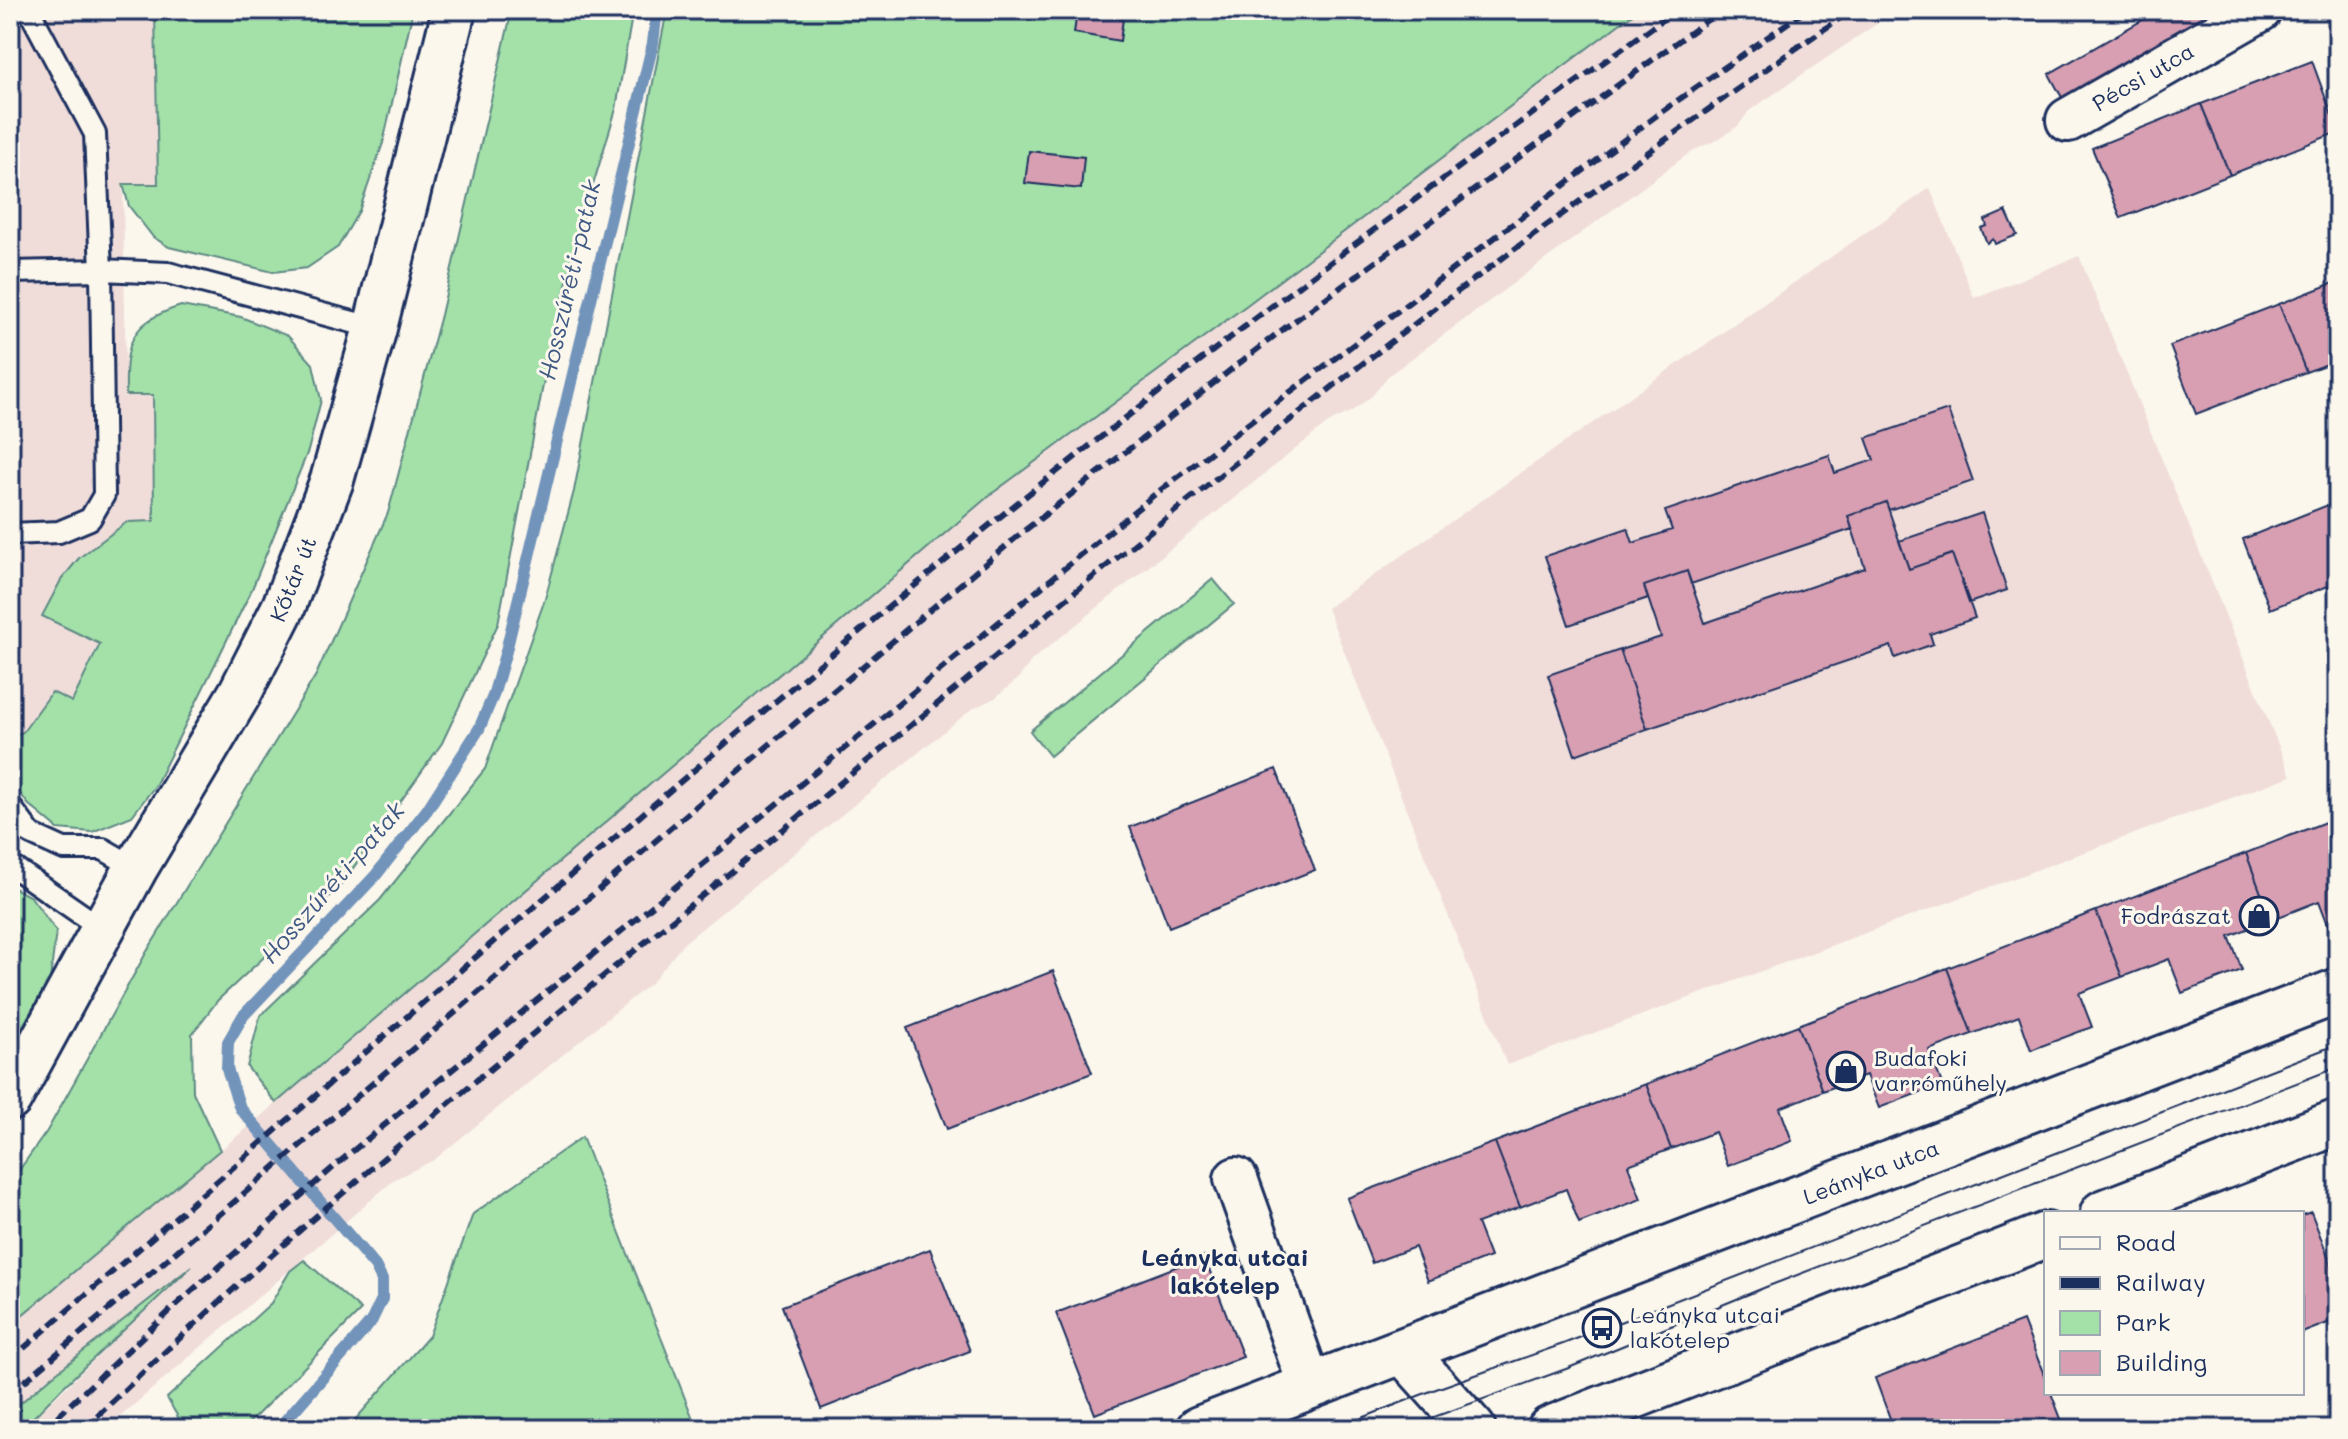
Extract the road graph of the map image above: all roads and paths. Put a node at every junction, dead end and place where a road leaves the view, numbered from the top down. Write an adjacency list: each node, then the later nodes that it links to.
1 (29, 10): 5 (lane)
2 (454, 10): 7 (street, Kőtár út)
3 (2260, 10): 4 (street, Pécsi utca)
4 (2068, 120)
5 (101, 270): 6 (lane); 7 (lane); 8 (lane)
6 (10, 272)
7 (375, 328): 11 (street, Kőtár út)
8 (10, 534)
9 (10, 806): 11 (lane)
10 (10, 868): 12 (lane)
11 (136, 868): 12 (street, Kőtár út)
12 (104, 930): 14 (street, Kőtár út)
13 (2338, 991): 19 (main road, Leányka utca)
14 (10, 1099)
15 (2338, 1122): 17 (main road)
16 (1236, 1179): 20 (street)
17 (2108, 1211)
18 (2044, 1236): 23 (main road)
19 (1403, 1351): 20 (main road, Leányka utca); 22 (main road)
20 (1310, 1386): 21 (main road, Leányka utca)
21 (1199, 1429)
22 (1473, 1429)
23 (1550, 1429)

